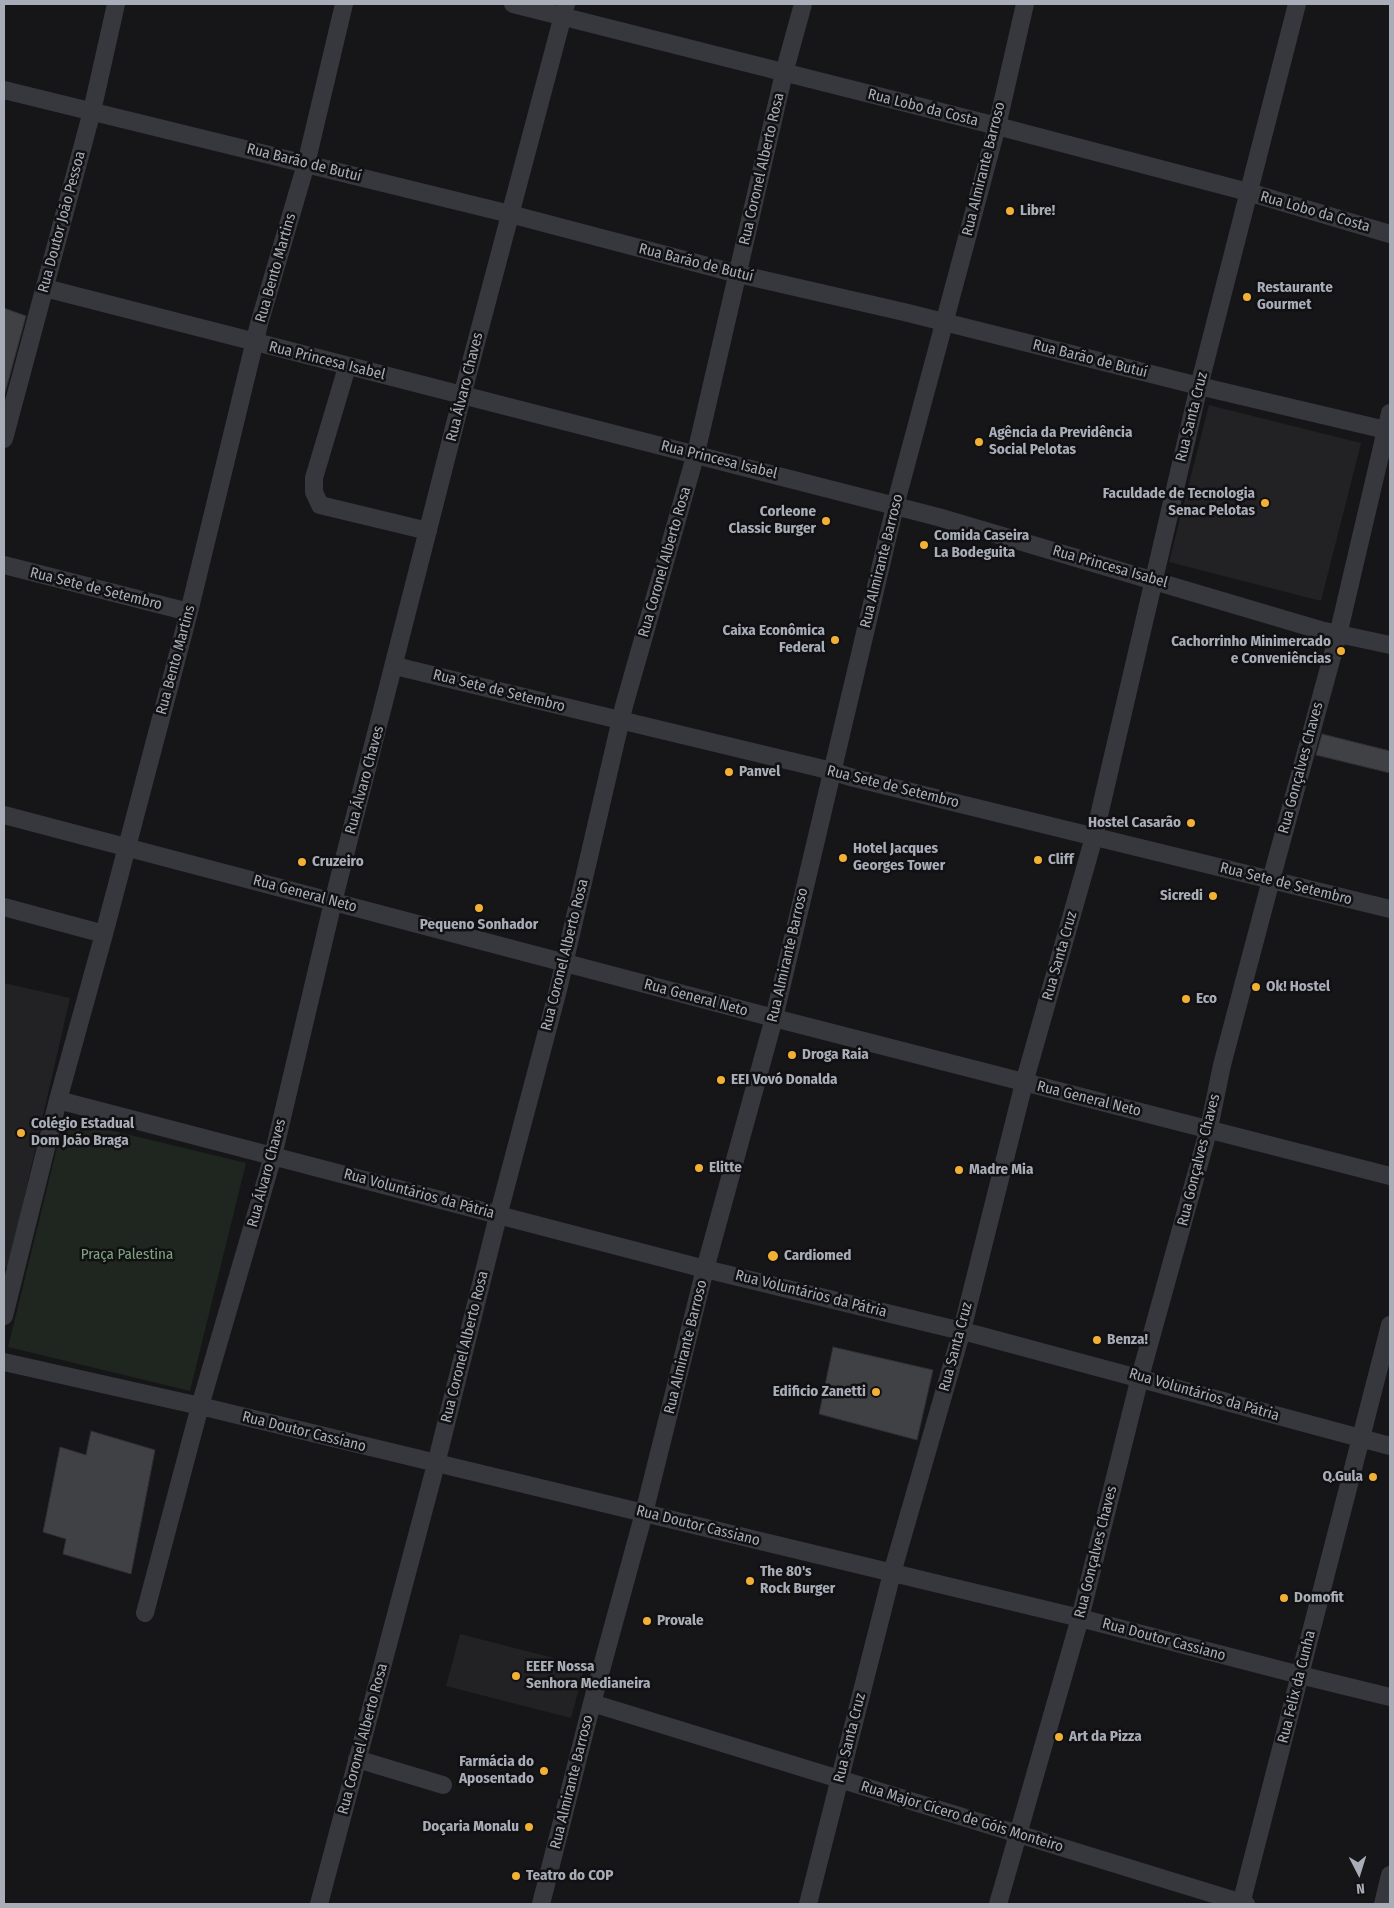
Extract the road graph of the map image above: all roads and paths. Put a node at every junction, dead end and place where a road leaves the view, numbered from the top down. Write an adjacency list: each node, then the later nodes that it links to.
1 (116, 4): 10 (street, Rua Doutor João Pessoa)
2 (344, 4): 12 (street, Rua Bento Martins)
3 (513, 4): 7 (street, Rua Lobo da Costa)
4 (804, 4): 8 (street, Rua Coronel Alberto Rosa)
5 (1025, 4): 11 (street, Rua Almirante Barroso)
6 (1297, 4): 13 (street, Rua Santa Cruz)
7 (564, 10): 8 (street, Rua Lobo da Costa); 14 (street, Rua Álvaro Chaves)
8 (784, 73): 11 (street, Rua Lobo da Costa); 16 (street, Rua Coronel Alberto Rosa)
9 (4, 90): 10 (street, Rua Barão de Butuí)
10 (92, 111): 12 (street, Rua Barão de Butuí); 17 (street, Rua Doutor João Pessoa)
11 (997, 126): 13 (street, Rua Lobo da Costa); 18 (street, Rua Almirante Barroso)
12 (306, 164): 14 (street, Rua Barão de Butuí); 19 (street, Rua Bento Martins)
13 (1248, 192): 15 (street, Rua Lobo da Costa); 21 (street, Rua Santa Cruz)
14 (510, 214): 16 (street, Rua Barão de Butuí); 22 (street, Rua Álvaro Chaves)
15 (1390, 234)
16 (738, 274): 18 (street, Rua Barão de Butuí); 25 (street, Rua Coronel Alberto Rosa)
17 (45, 288): 19 (street, Rua Princesa Isabel); 24 (street, Rua Doutor João Pessoa)
18 (944, 323): 21 (street, Rua Barão de Butuí); 26 (street, Rua Almirante Barroso)
19 (255, 343): 20 (street, Rua Princesa Isabel); 30 (street, Rua Bento Martins)
20 (347, 367): 22 (street, Rua Princesa Isabel); 27 (street)
21 (1199, 386): 23 (street, Rua Barão de Butuí); 29 (street, Rua Santa Cruz)
22 (462, 396): 25 (street, Rua Princesa Isabel); 27 (street, Rua Álvaro Chaves)
23 (1389, 425): 31 (street, Rua Gonçalves Chaves)
24 (4, 439)
25 (696, 454): 26 (street, Rua Princesa Isabel); 34 (street, Rua Coronel Alberto Rosa)
26 (895, 506): 29 (street, Rua Princesa Isabel); 35 (street, Rua Almirante Barroso)
27 (428, 531): 33 (street, Rua Álvaro Chaves)
28 (4, 565): 30 (street, Rua Sete de Setembro)
29 (1153, 579): 31 (street, Rua Princesa Isabel); 37 (street, Rua Santa Cruz)
30 (189, 612): 38 (street, Rua Bento Martins)
31 (1338, 634): 32 (street, Rua Princesa Isabel); 39 (street, Rua Gonçalves Chaves)
32 (1390, 646)
33 (395, 666): 34 (street, Rua Sete de Setembro); 40 (street, Rua Álvaro Chaves)
34 (621, 721): 35 (street, Rua Sete de Setembro); 44 (street, Rua Coronel Alberto Rosa)
35 (832, 771): 37 (street, Rua Sete de Setembro); 45 (street, Rua Almirante Barroso)
36 (4, 815): 38 (street, Rua General Neto)
37 (1094, 837): 39 (street, Rua Sete de Setembro); 46 (street, Rua Santa Cruz)
38 (126, 848): 40 (street, Rua General Neto); 43 (street, Rua Bento Martins)
39 (1270, 880): 42 (street, Rua Sete de Setembro); 48 (street, Rua Gonçalves Chaves)
40 (333, 902): 44 (street, Rua General Neto); 49 (street, Rua Álvaro Chaves)
41 (4, 907): 43 (street)
42 (1390, 909)
43 (104, 934): 47 (street, Rua Bento Martins)
44 (564, 963): 45 (street, Rua General Neto); 51 (street, Rua Coronel Alberto Rosa)
45 (774, 1018): 46 (street, Rua General Neto); 52 (street, Rua Almirante Barroso)
46 (1024, 1083): 48 (street, Rua General Neto); 55 (street, Rua Santa Cruz)
47 (58, 1100): 49 (street, Rua Voluntários da Pátria); 53 (street, Rua Bento Martins)
48 (1209, 1128): 50 (street, Rua General Neto); 57 (street, Rua Gonçalves Chaves)
49 (273, 1156): 51 (street, Rua Voluntários da Pátria); 58 (street, Rua Álvaro Chaves)
50 (1390, 1176)
51 (498, 1216): 52 (street, Rua Voluntários da Pátria); 61 (street, Rua Coronel Alberto Rosa)
52 (706, 1268): 55 (street, Rua Voluntários da Pátria); 62 (street, Rua Almirante Barroso)
53 (4, 1316)
54 (1390, 1326): 59 (street, Rua Felix da Cunha)
55 (962, 1330): 57 (street, Rua Voluntários da Pátria); 63 (street, Rua Santa Cruz)
56 (4, 1362): 58 (street, Rua Doutor Cassiano)
57 (1140, 1377): 59 (street, Rua Voluntários da Pátria); 65 (street, Rua Gonçalves Chaves)
58 (200, 1406): 61 (street, Rua Doutor Cassiano); 64 (street, Rua Álvaro Chaves)
59 (1360, 1439): 60 (street, Rua Voluntários da Pátria); 66 (street, Rua Felix da Cunha)
60 (1390, 1446)
61 (436, 1464): 62 (street, Rua Doutor Cassiano); 69 (street, Rua Coronel Alberto Rosa)
62 (644, 1513): 63 (street, Rua Doutor Cassiano); 68 (street, Rua Almirante Barroso)
63 (892, 1574): 65 (street, Rua Doutor Cassiano); 70 (street, Rua Santa Cruz)
64 (145, 1613)
65 (1080, 1618): 66 (street, Rua Doutor Cassiano); 72 (street, Rua Gonçalves Chaves)
66 (1300, 1676): 67 (street, Rua Doutor Cassiano); 78 (street, Rua Felix da Cunha)
67 (1390, 1697)
68 (592, 1703): 70 (street, Rua Major Cícero de Góis Monteiro); 75 (street, Rua Almirante Barroso)
69 (357, 1759): 71 (street); 74 (street, Rua Coronel Alberto Rosa)
70 (839, 1780): 72 (street, Rua Major Cícero de Góis Monteiro); 76 (street, Rua Santa Cruz)
71 (443, 1785)
72 (1017, 1834): 77 (street, Rua Gonçalves Chaves); 78 (street, Rua Major Cícero de Góis Monteiro)
73 (1390, 1875): 79 (street)
74 (319, 1904)
75 (541, 1904)
76 (808, 1904)
77 (998, 1904)
78 (1243, 1904)
79 (1383, 1904)

